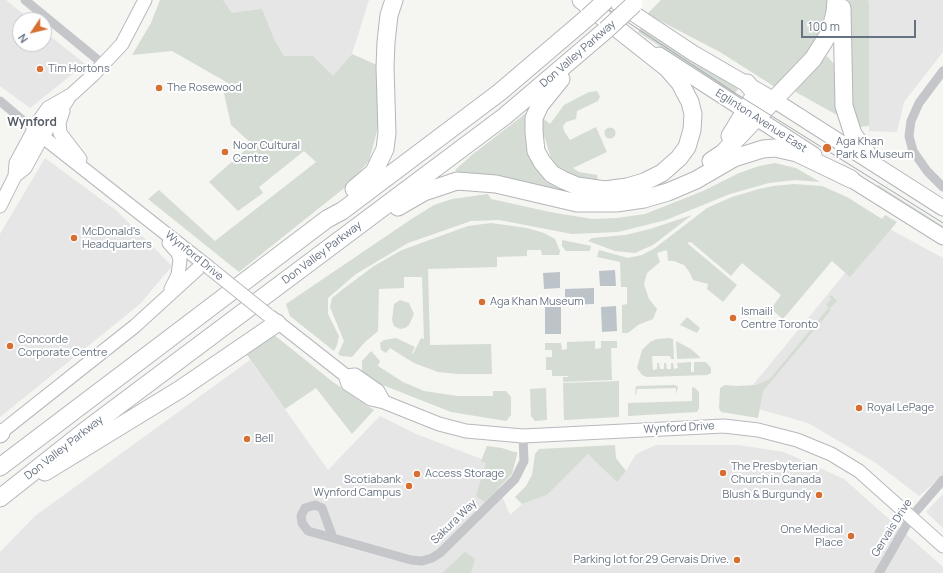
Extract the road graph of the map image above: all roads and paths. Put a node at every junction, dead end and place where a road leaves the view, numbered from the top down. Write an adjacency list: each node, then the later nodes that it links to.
1 (25, 0): 13 (street)
2 (145, 0): 13 (street)
3 (394, 0): 11 (highway)
4 (404, 0): 11 (highway)
5 (582, 0): 12 (highway); 19 (main road, Eglinton Avenue East)
6 (606, 0): 30 (highway, Don Valley Parkway, bridge)
7 (613, 0): 15 (main road, Eglinton Avenue East)
8 (836, 0): 17 (highway)
9 (842, 0): 21 (highway)
10 (636, 2): 12 (highway, Don Valley Parkway, bridge)
11 (386, 42): 30 (highway)
12 (569, 63): 28 (highway, Don Valley Parkway)
13 (103, 64): 16 (street)
14 (941, 78): 23 (street)
15 (747, 83): 17 (main road, Eglinton Avenue East); 19 (highway)
16 (71, 94): 20 (street); 24 (street)
17 (774, 100): 19 (highway); 21 (main road, Eglinton Avenue East)
18 (0, 101): 20 (street)
19 (752, 114): 22 (main road, Eglinton Avenue East); 25 (highway)
20 (38, 133): 24 (street, Wynford Drive); 26 (street)
21 (873, 162): 27 (main road, Eglinton Avenue East)
22 (851, 180): 25 (highway); 31 (main road, Eglinton Avenue East)
23 (943, 187)
24 (114, 192): 29 (street, Wynford Drive)
25 (644, 199): 28 (highway)
26 (0, 206)
27 (943, 208)
28 (379, 210): 39 (highway, Don Valley Parkway)
29 (141, 213): 32 (street, Wynford Drive); 33 (street)
30 (327, 219): 37 (highway, Don Valley Parkway)
31 (943, 237)
32 (205, 265): 33 (street); 34 (street, Wynford Drive, bridge)
33 (161, 304): 35 (street)
34 (272, 319): 36 (street, Wynford Drive); 39 (highway)
35 (0, 433)
36 (523, 436): 40 (street, Wynford Drive); 41 (street, Sakura Way)
37 (0, 467)
38 (943, 480): 40 (street, Gervais Drive)
39 (0, 498)
40 (911, 516): 42 (street, Wynford Drive); 43 (street, Gervais Drive)
41 (333, 538)
42 (943, 546)
43 (879, 573)

